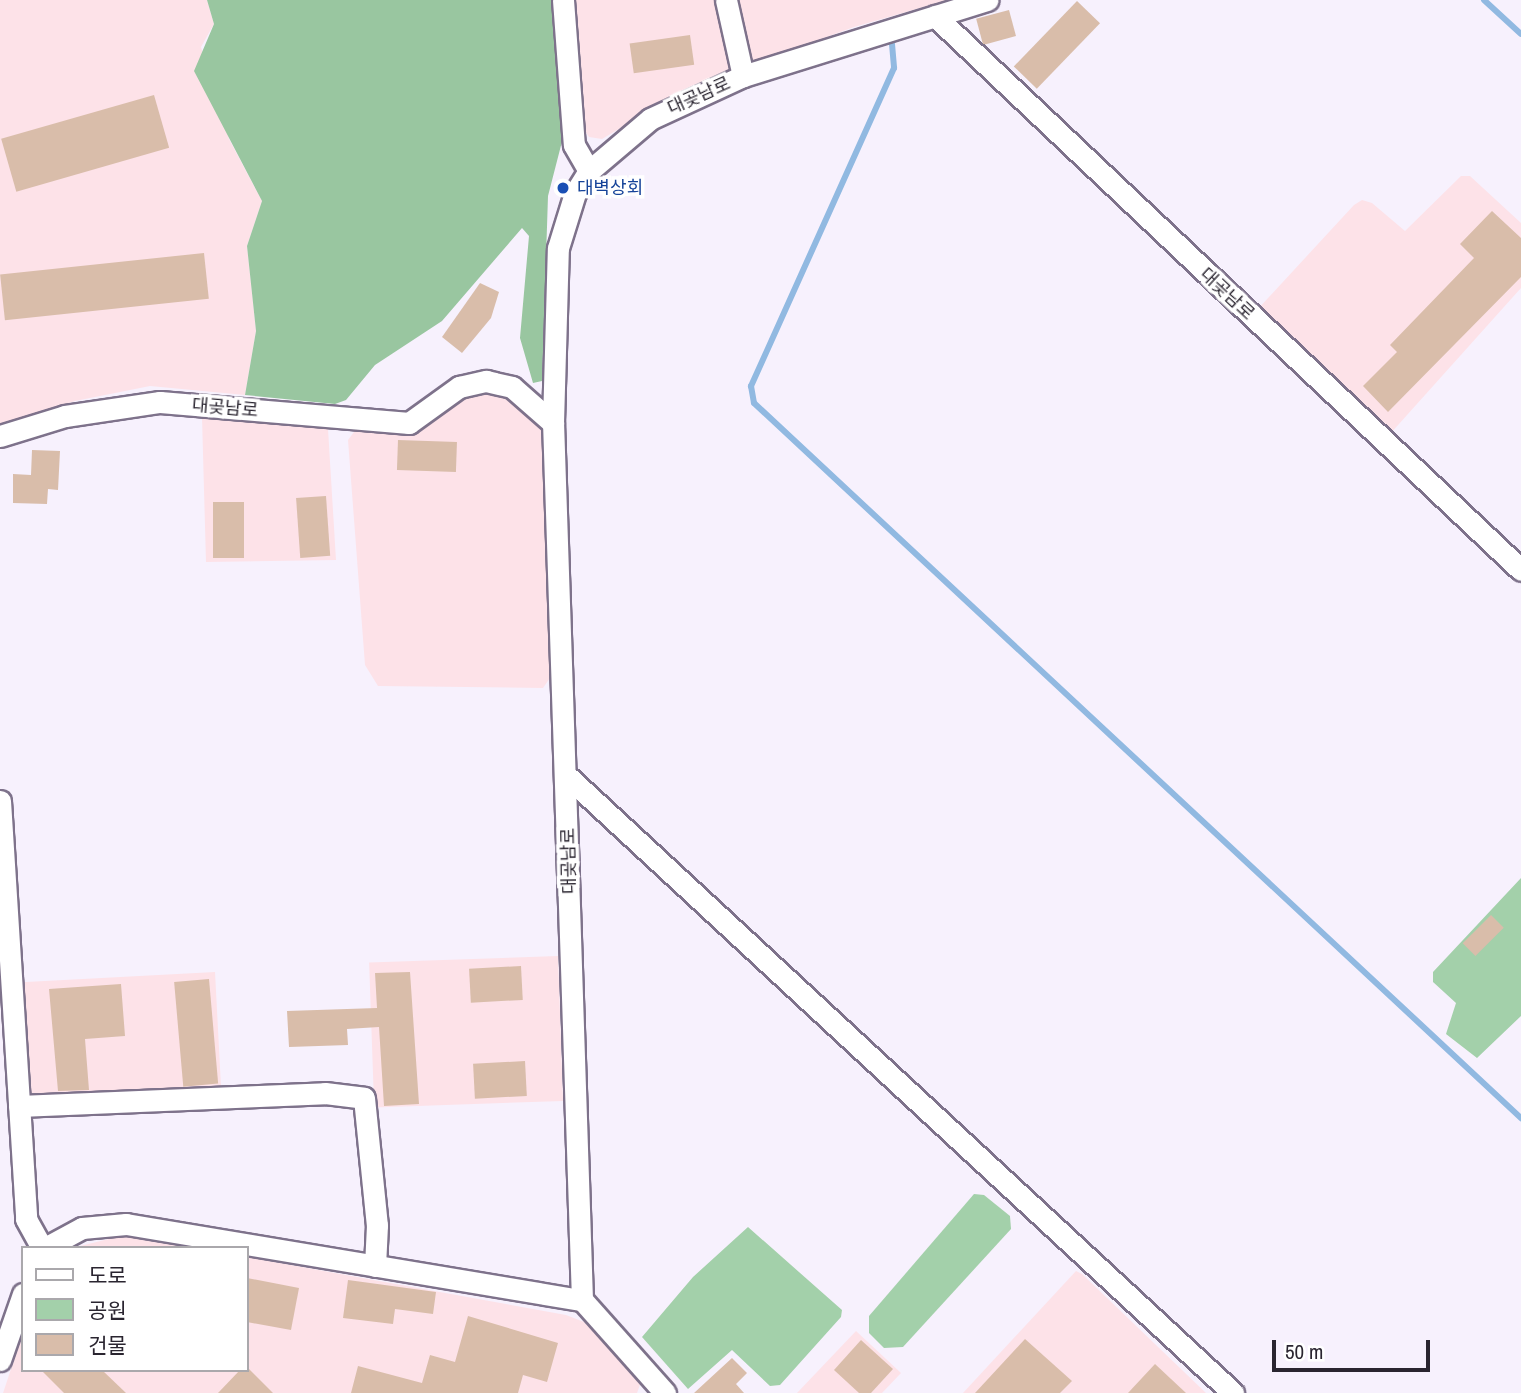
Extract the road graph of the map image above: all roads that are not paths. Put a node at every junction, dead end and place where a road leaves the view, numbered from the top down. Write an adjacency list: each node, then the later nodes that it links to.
1 (562, 0): 6 (street)
2 (726, 0): 5 (street, 대곶남로)
3 (987, 0): 4 (street, 대곶남로)
4 (934, 16): 5 (street, 대곶남로); 9 (street, 대곶남로)
5 (743, 76): 6 (street, 대곶남로)
6 (589, 171): 7 (street, 대곶남로)
7 (553, 423): 8 (street, 대곶남로); 10 (street, 대곶남로)
8 (0, 436)
9 (1521, 570)
10 (567, 776): 17 (street, 대곶남로); 20 (street)
11 (0, 801): 12 (street)
12 (19, 1106): 13 (street); 15 (street)
13 (43, 1246)
14 (48, 1246): 15 (street)
15 (375, 1266): 17 (street)
16 (21, 1300): 18 (street)
17 (582, 1300): 19 (street)
18 (0, 1360)
19 (665, 1393)
20 (1233, 1393)

